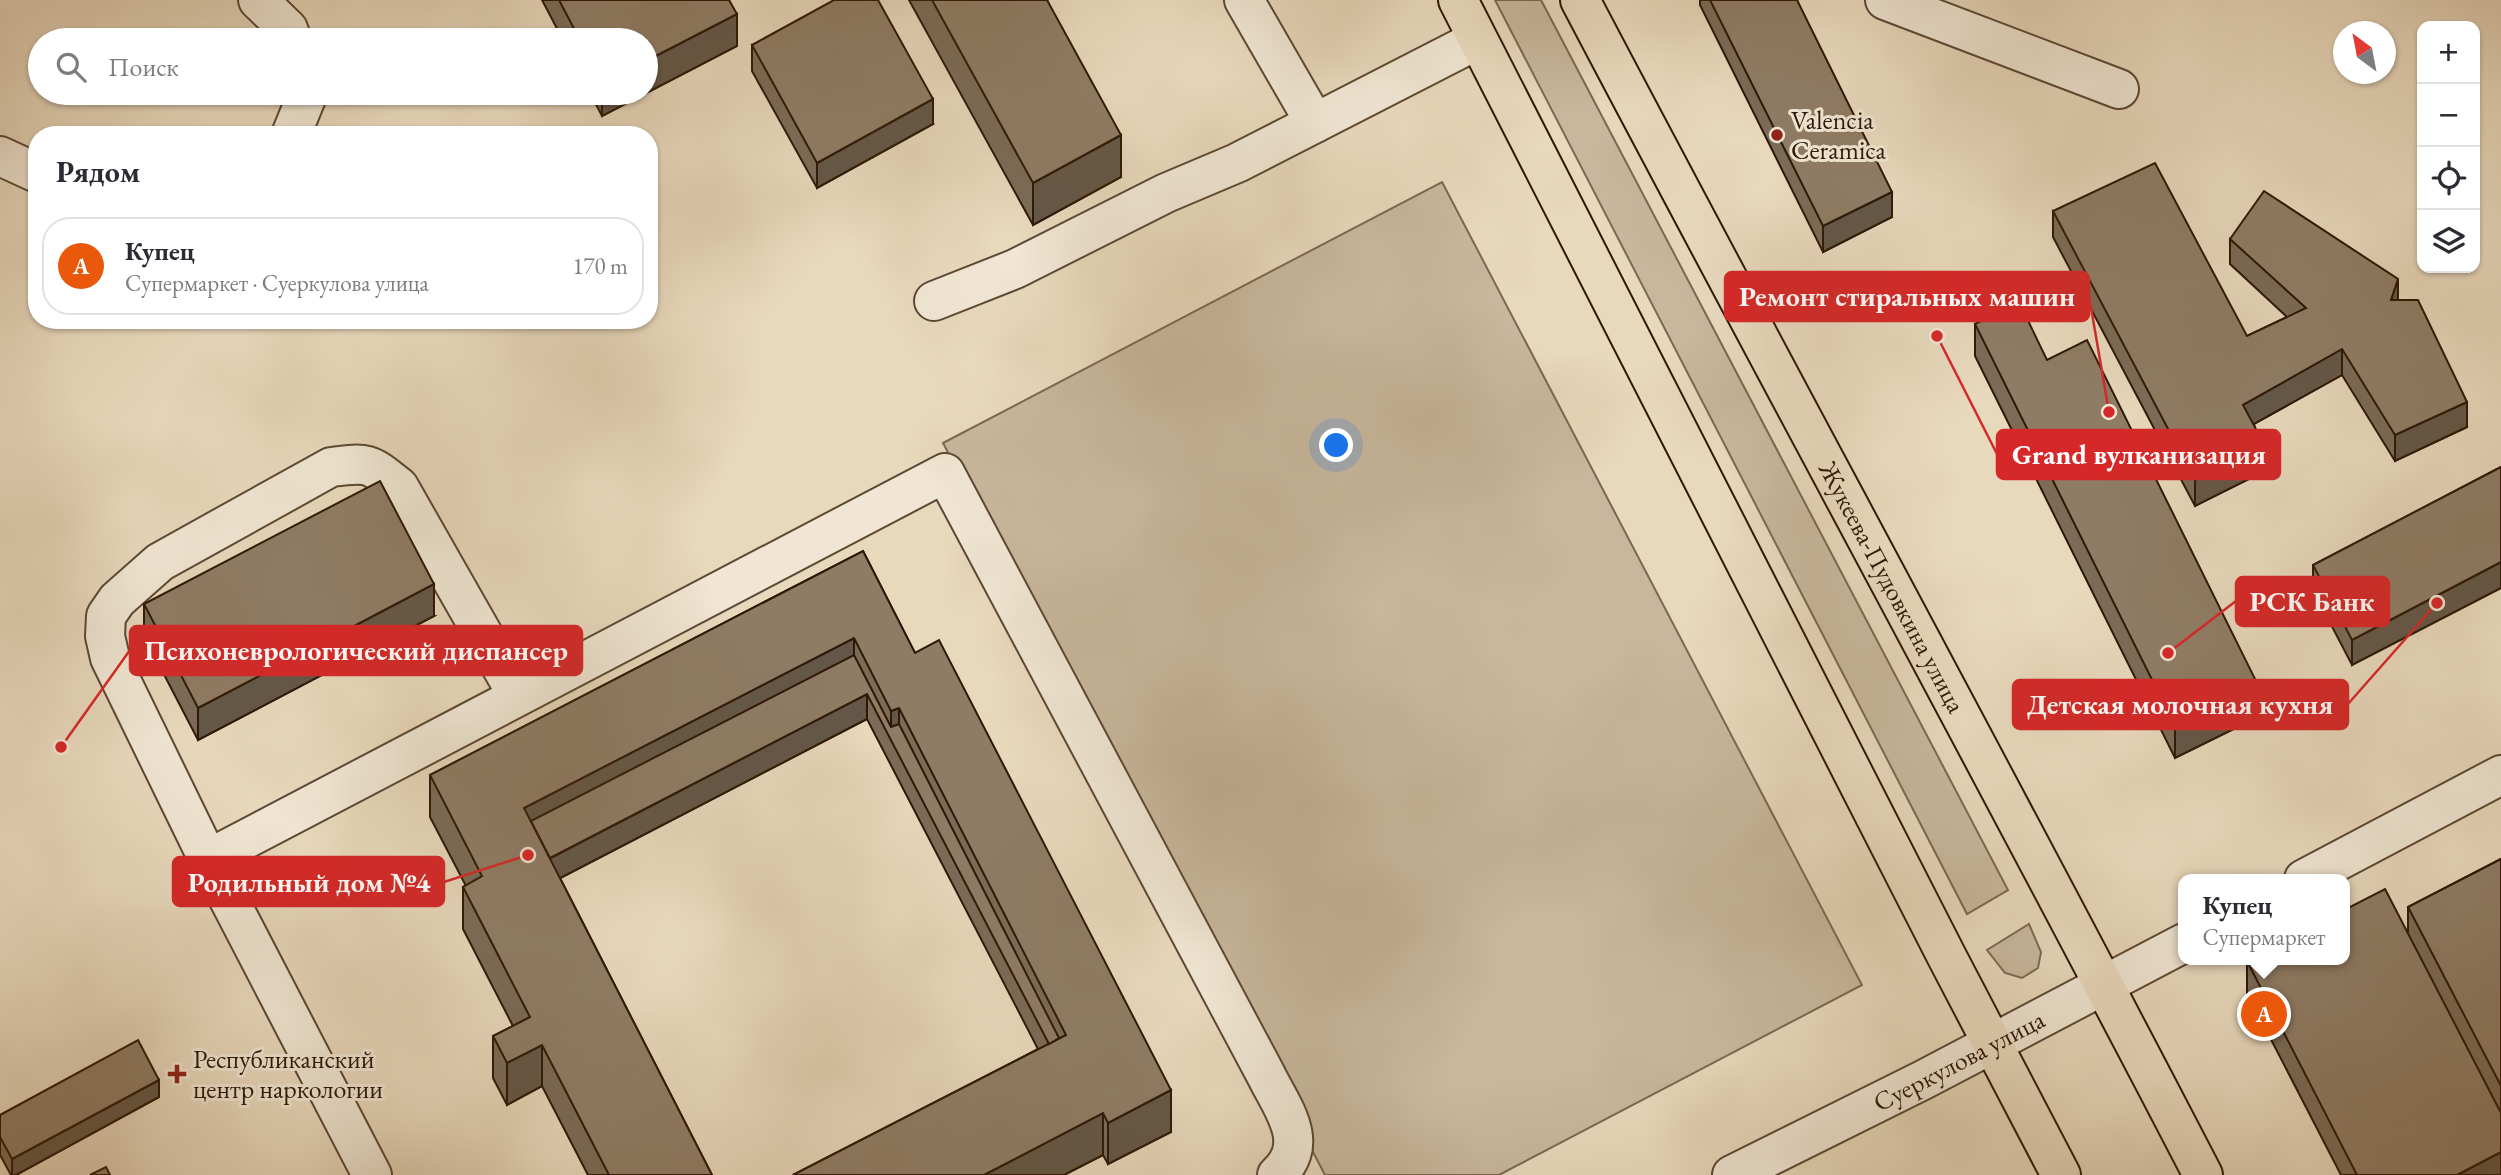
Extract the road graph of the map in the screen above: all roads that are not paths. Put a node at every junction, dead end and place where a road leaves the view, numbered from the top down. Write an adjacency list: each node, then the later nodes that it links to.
1 (258, 0): 6 (street)
2 (1244, 0): 10 (street)
3 (1458, 0): 7 (main road)
4 (1580, 0): 20 (main road, Жукеева-Пудовкина улица)
5 (1885, 0): 8 (street)
6 (287, 28)
7 (1477, 40): 10 (street); 21 (main road)
8 (2119, 89)
9 (303, 105): 11 (street)
10 (1315, 123): 14 (street)
11 (295, 126)
12 (0, 156): 13 (street)
13 (28, 169)
14 (934, 301)
15 (518, 696): 17 (street); 17 (street); 23 (street)
16 (2501, 775): 18 (street)
17 (208, 859): 22 (street)
18 (2313, 874)
19 (2178, 946): 20 (street, Суеркулова улица)
20 (2105, 986): 21 (street, Суеркулова улица); 26 (main road, Жукеева-Пудовкина улица)
21 (1992, 1044): 24 (street, Суеркулова улица); 25 (main road)
22 (372, 1175)
23 (1277, 1175)
24 (1732, 1175)
25 (2061, 1175)
26 (2203, 1175)

